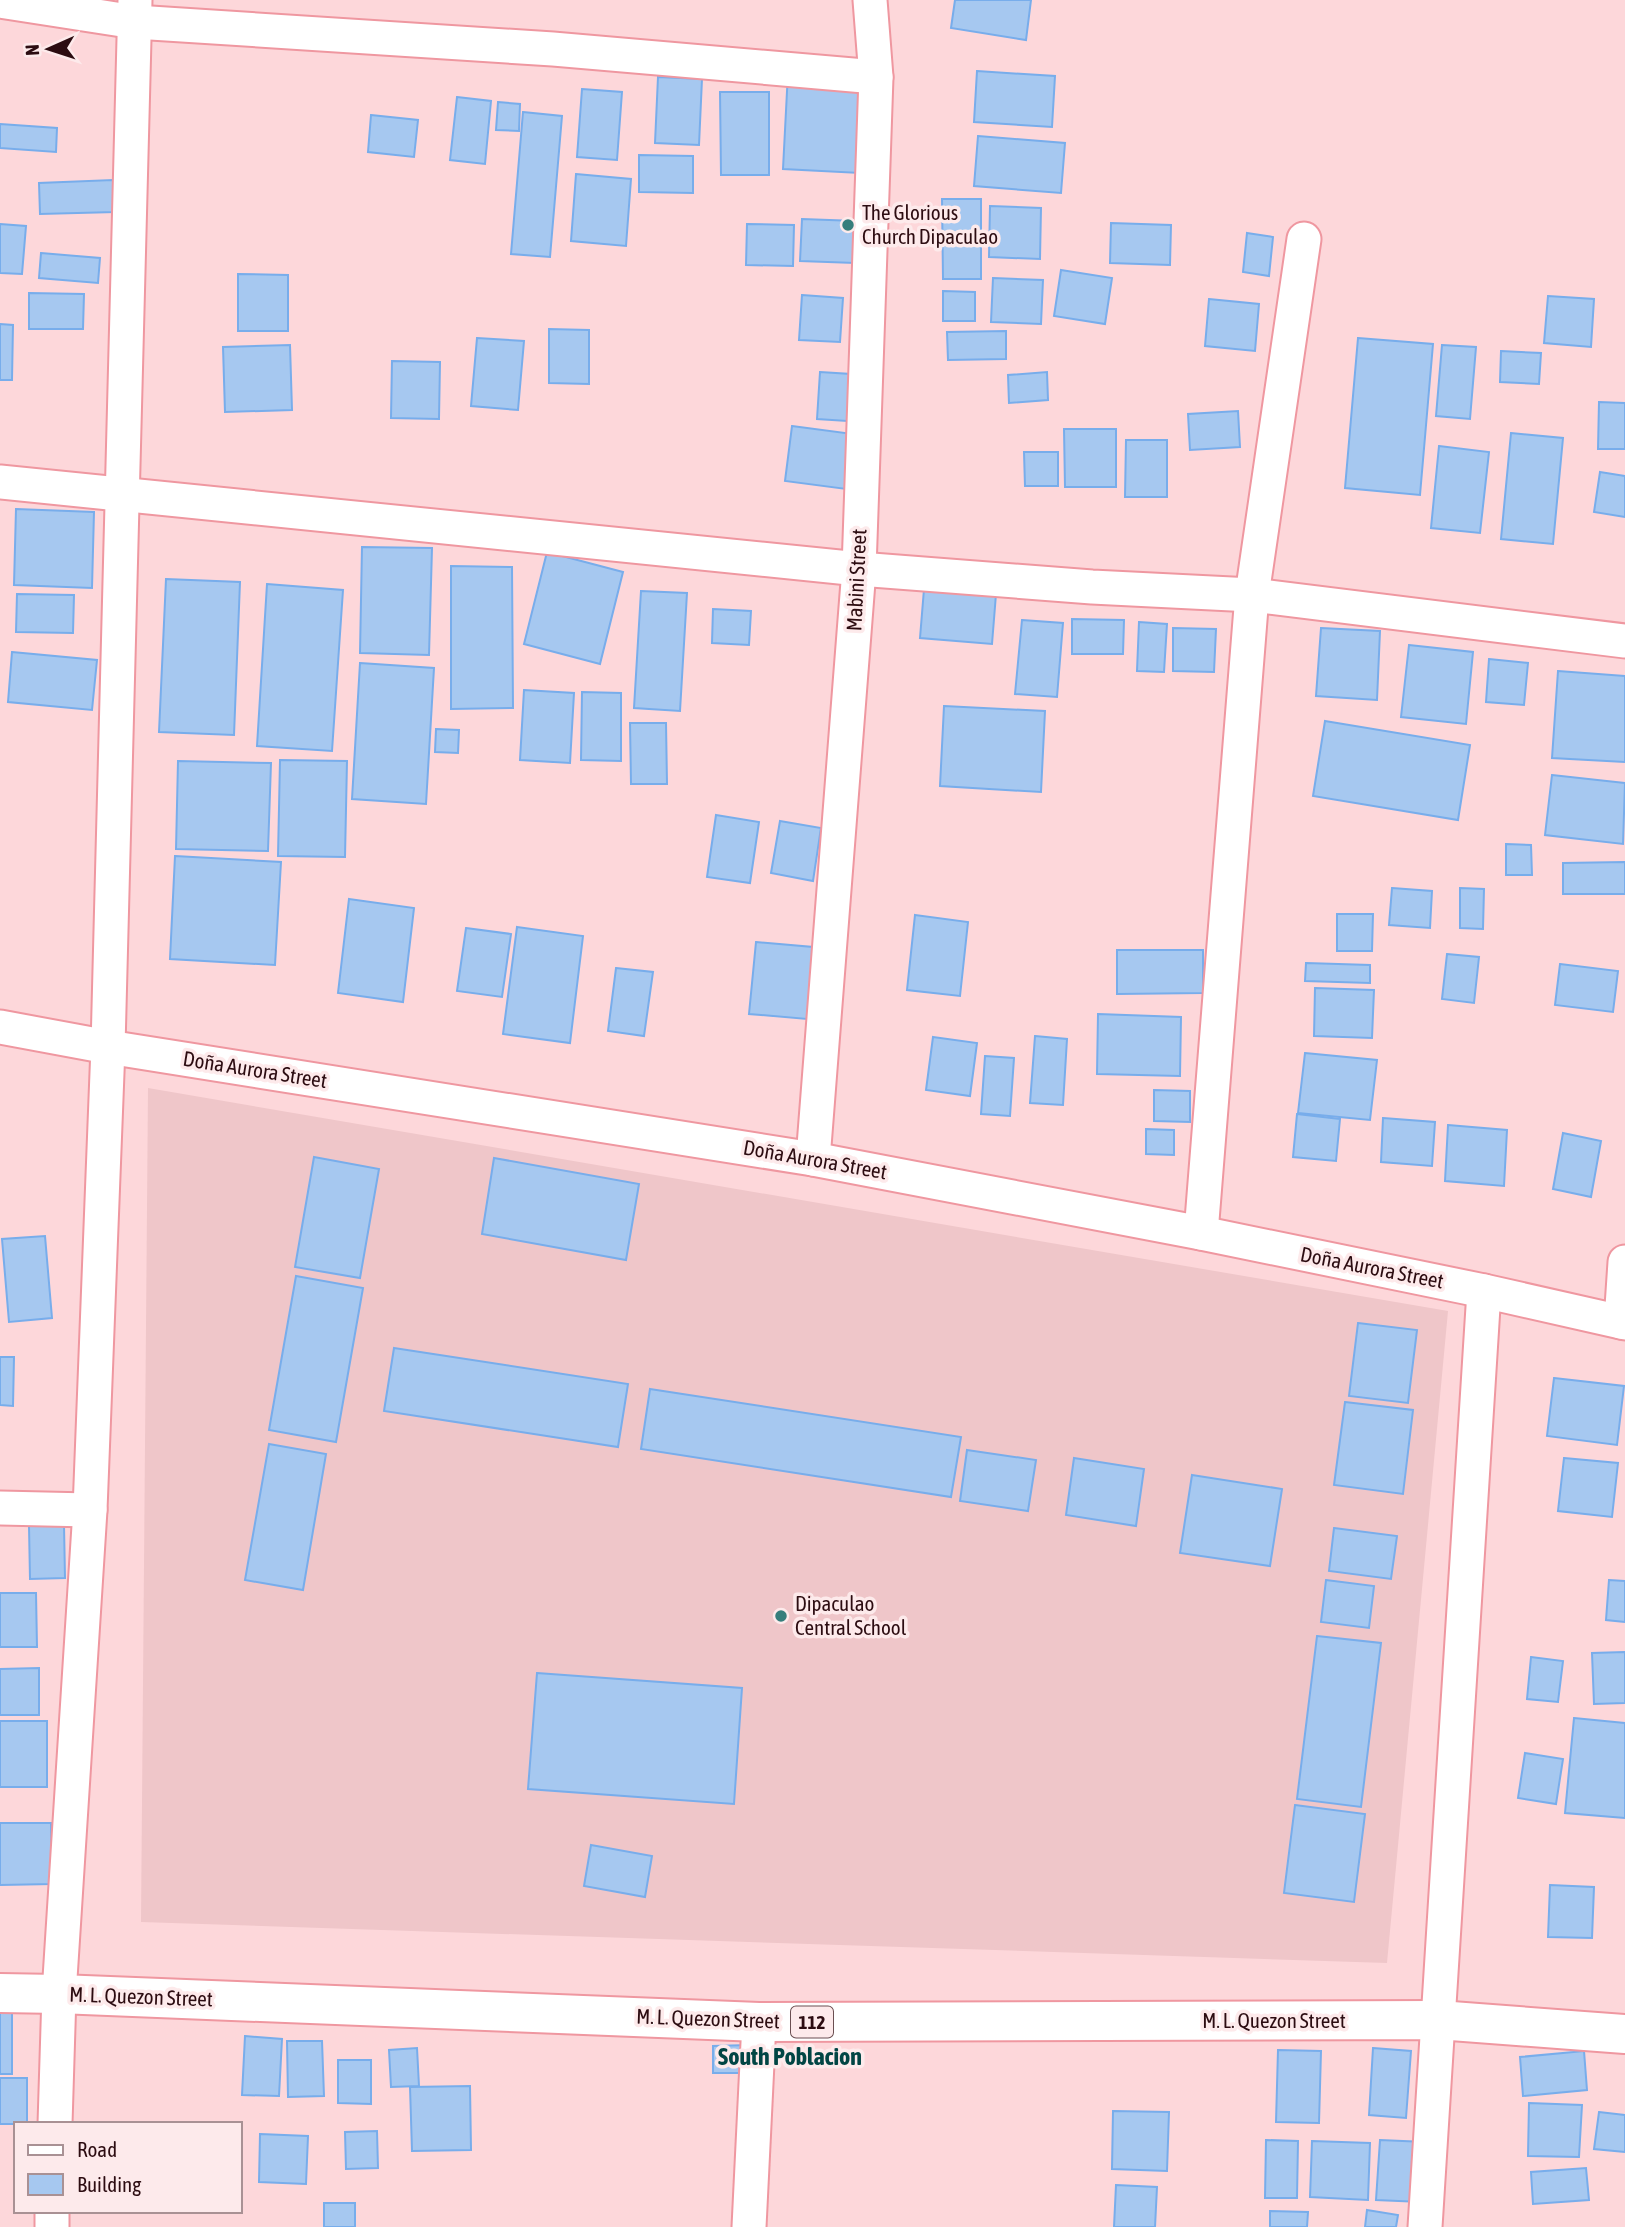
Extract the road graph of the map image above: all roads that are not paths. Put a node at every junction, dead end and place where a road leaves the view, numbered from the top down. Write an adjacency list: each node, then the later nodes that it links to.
1 (870, 0): 4 (street, Mabini Street)
2 (0, 1): 3 (street)
3 (135, 11): 4 (street); 7 (street)
4 (876, 77): 8 (street, Mabini Street)
5 (1304, 239): 9 (street)
6 (0, 482): 7 (street)
7 (123, 493): 8 (street); 12 (street)
8 (859, 569): 9 (street); 13 (street, Mabini Street)
9 (1252, 595): 10 (street); 14 (street)
10 (1625, 642)
11 (0, 1027): 12 (street, Doña Aurora Street)
12 (108, 1047): 13 (street, Doña Aurora Street); 19 (street)
13 (813, 1159): 14 (street, Doña Aurora Street)
14 (1201, 1233): 16 (street, Doña Aurora Street)
15 (1625, 1262): 17 (street)
16 (1485, 1291): 17 (street, Doña Aurora Street); 22 (street)
17 (1623, 1322)
18 (0, 1508): 19 (street)
19 (90, 1510): 21 (street)
20 (0, 1993): 21 (main road, M. L. Quezon Street / 112)
21 (59, 1994): 23 (main road, M. L. Quezon Street / 112); 25 (street)
22 (1438, 2020): 23 (main road, M. L. Quezon Street / 112); 24 (main road, M. L. Quezon Street / 112); 27 (street)
23 (759, 2022): 26 (street)
24 (1625, 2034)
25 (55, 2122)
26 (749, 2227)
27 (1425, 2227)

